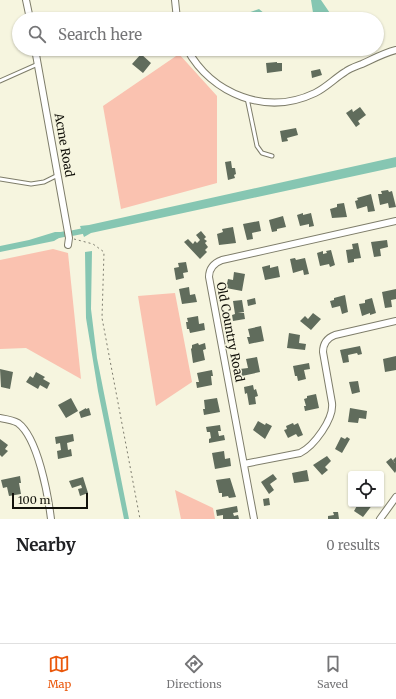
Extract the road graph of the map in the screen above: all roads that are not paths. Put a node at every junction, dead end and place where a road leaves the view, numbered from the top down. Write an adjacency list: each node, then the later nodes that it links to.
1 (26, 0): 3 (street)
2 (175, 0): 4 (street)
3 (29, 12)
4 (176, 12)
5 (396, 50): 6 (street)
6 (384, 54)
7 (36, 56): 10 (street, Acme Road)
8 (192, 56): 12 (street)
9 (380, 56): 12 (street)
10 (38, 64): 11 (lane); 14 (street, Acme Road)
11 (0, 81)
12 (246, 98): 13 (lane)
13 (272, 156)
14 (58, 175): 15 (lane); 17 (street, Acme Road)
15 (0, 179)
16 (396, 221): 20 (street, Old Country Road)
17 (68, 245)
18 (396, 321): 20 (street)
19 (0, 418): 22 (street)
20 (244, 464): 23 (street, Old Country Road)
21 (396, 497): 24 (street)
22 (51, 519)
23 (254, 519)
24 (380, 519)

